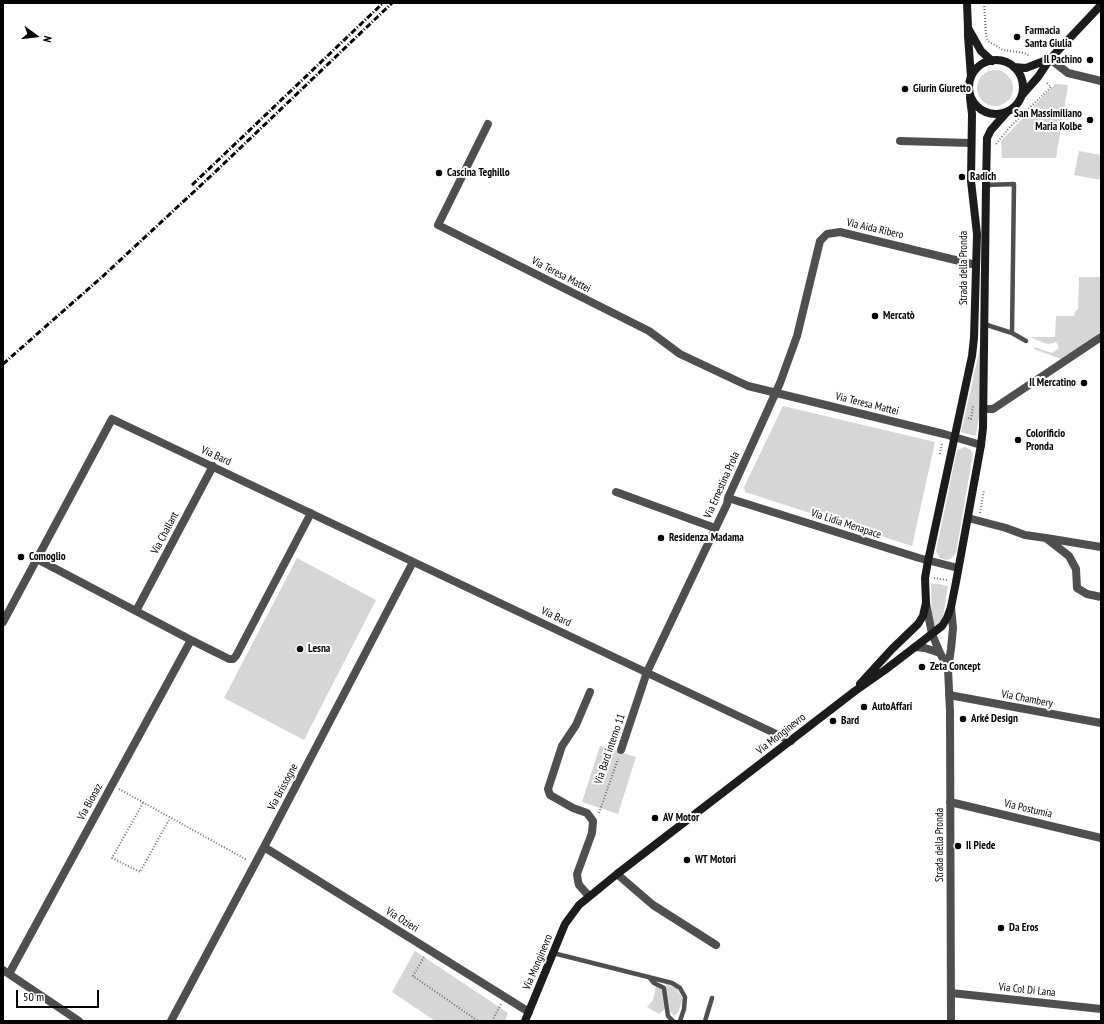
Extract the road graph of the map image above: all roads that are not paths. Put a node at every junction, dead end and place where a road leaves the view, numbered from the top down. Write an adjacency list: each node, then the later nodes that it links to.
1 (967, 3): 3 (street)
2 (1101, 6): 4 (street)
3 (968, 28): 5 (street); 7 (street)
4 (1050, 59): 6 (street); 8 (street); 9 (street)
5 (992, 61): 6 (street); 7 (street)
6 (1014, 67): 9 (street)
7 (971, 77): 10 (street)
8 (1101, 81)
9 (1022, 96): 11 (street)
10 (970, 98): 11 (street); 14 (street, Strada della Pronda)
11 (1007, 112): 16 (street, Strada della Pronda)
12 (488, 124): 22 (street, Via Teresa Mattei)
13 (900, 141): 14 (street)
14 (971, 143): 15 (street, Strada della Pronda)
15 (971, 181): 16 (street); 17 (street, Strada della Pronda)
16 (986, 185): 18 (street, Strada della Pronda); 19 (lane)
17 (976, 265): 22 (street, Via Aida Ribero); 24 (street, Strada della Pronda)
18 (984, 324): 19 (lane); 23 (street, Strada della Pronda)
19 (1012, 333): 21 (lane)
20 (1101, 337): 23 (street)
21 (1026, 341)
22 (775, 393): 24 (street, Via Teresa Mattei); 28 (street, Via Ernestina Prola)
23 (984, 409): 25 (street, Strada della Pronda)
24 (953, 437): 25 (street); 35 (street, Strada della Pronda)
25 (981, 445): 30 (street, Strada della Pronda)
26 (213, 466): 29 (street, Via Bard); 34 (street, Via Bard); 41 (street, Via Challant)
27 (616, 492): 31 (street)
28 (728, 498): 31 (street, Via Ernestina Prola); 35 (street, Via Lidia Menapace)
29 (311, 513): 36 (street, Via Bard); 44 (street)
30 (968, 518): 32 (street); 37 (street, Strada della Pronda)
31 (715, 528): 48 (street, Via Ernestina Prola)
32 (1046, 538): 33 (street); 38 (street)
33 (1101, 547)
34 (37, 559): 41 (street); 42 (street)
35 (928, 560): 37 (street, Via Lidia Menapace); 39 (street, Strada della Pronda)
36 (413, 562): 48 (street, Via Bard); 57 (street, Via Brissogne)
37 (958, 568): 40 (street, Strada della Pronda)
38 (1101, 597)
39 (926, 603): 43 (street, Strada della Pronda); 49 (street)
40 (951, 606): 43 (street, Via Monginevro); 47 (street, Strada della Pronda)
41 (136, 611): 44 (street)
42 (3, 622)
43 (932, 634): 45 (street, Via Monginevro); 46 (street, Strada della Pronda)
44 (191, 640): 62 (street, Via Bionaz)
45 (915, 647): 46 (street); 49 (street, Via Monginevro)
46 (940, 653): 47 (street, Strada della Pronda)
47 (948, 668): 51 (street, Strada della Pronda)
48 (647, 672): 53 (street, Via Bard); 54 (street, Via Bard interno 11)
49 (855, 691): 53 (street, Via Monginevro)
50 (590, 692): 59 (street)
51 (949, 695): 52 (street, Via Chambery); 55 (street, Strada della Pronda)
52 (1101, 723)
53 (790, 741): 58 (street, Via Monginevro)
54 (621, 750)
55 (950, 802): 56 (street, Via Postumia); 64 (street, Strada della Pronda)
56 (1101, 838)
57 (264, 847): 67 (street, Via Ozieri); 69 (street, Via Brissogne)
58 (617, 874): 59 (street, Via Monginevro); 60 (street)
59 (589, 896): 61 (street, Via Monginevro)
60 (716, 945)
61 (553, 953): 63 (lane); 67 (street, Via Monginevro)
62 (6, 972): 68 (street, Via Bionaz)
63 (649, 977): 71 (lane); 72 (lane)
64 (951, 993): 66 (street, Via Col Di Lana); 74 (street, Strada della Pronda)
65 (712, 998): 73 (lane)
66 (1101, 1009)
67 (528, 1012): 70 (street, Via Monginevro)
68 (79, 1021)
69 (171, 1021)
70 (525, 1021)
71 (673, 1021)
72 (680, 1021)
73 (705, 1021)
74 (951, 1021)

